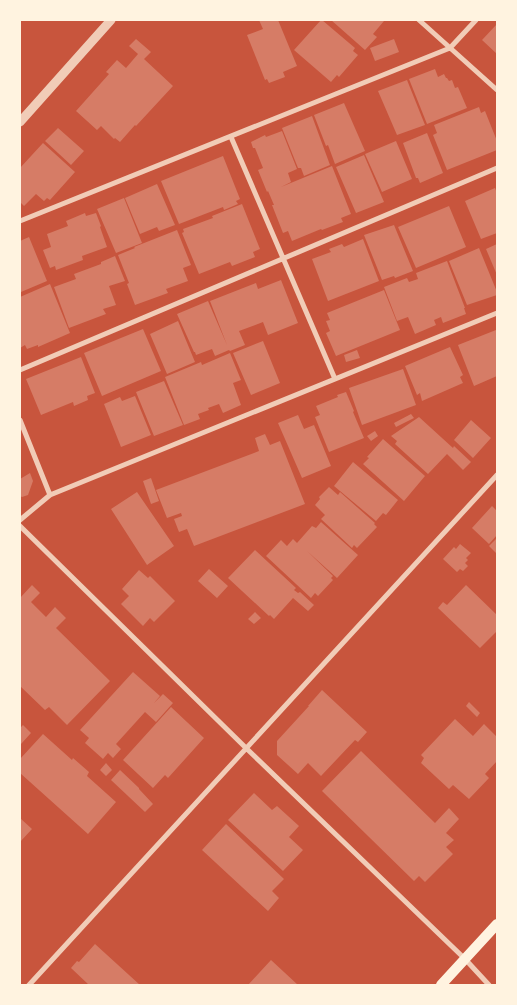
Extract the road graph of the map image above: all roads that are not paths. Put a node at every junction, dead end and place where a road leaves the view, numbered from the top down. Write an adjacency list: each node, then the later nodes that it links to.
1 (111, 20): 6 (street)
2 (419, 20): 4 (street)
3 (476, 20): 4 (street)
4 (450, 48): 5 (street); 7 (street)
5 (497, 90)
6 (20, 122)
7 (231, 136): 9 (street); 10 (street)
8 (497, 168): 10 (street)
9 (20, 221)
10 (284, 259): 12 (street); 13 (street)
11 (497, 313): 13 (street)
12 (20, 370)
13 (335, 379): 16 (street)
14 (20, 420): 16 (street)
15 (497, 475): 19 (street)
16 (50, 495): 17 (street)
17 (20, 520)
18 (20, 526): 19 (street)
19 (246, 748): 21 (street); 22 (street)
20 (497, 924): 21 (main road)
21 (465, 959): 23 (main road); 24 (street)
22 (29, 985)
23 (441, 985)
24 (489, 985)

